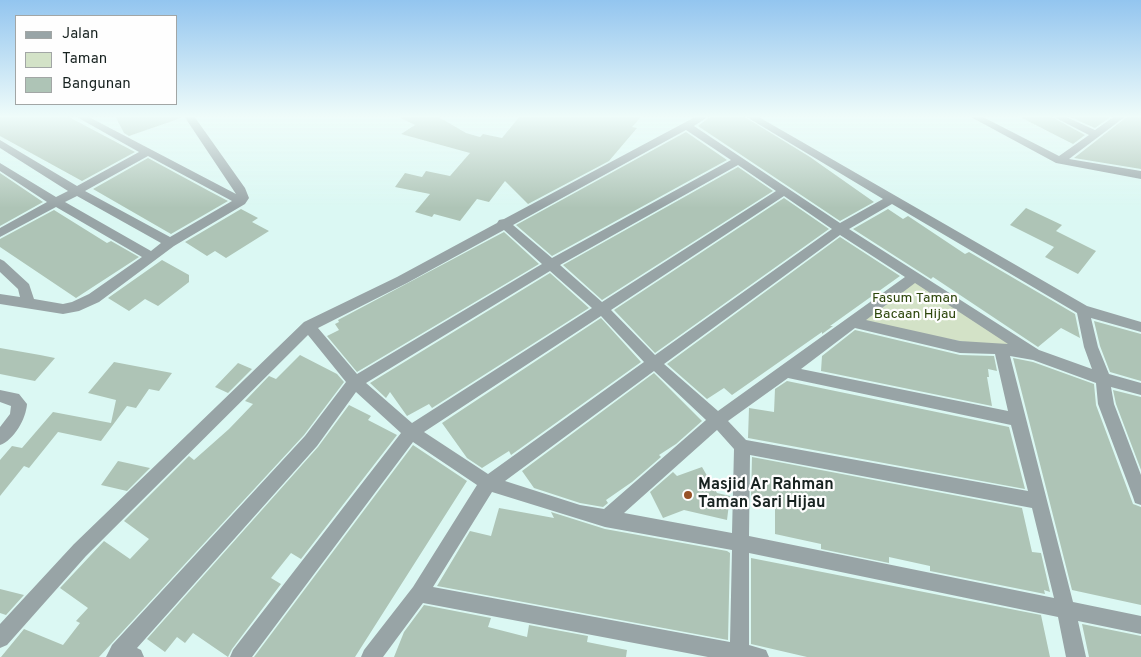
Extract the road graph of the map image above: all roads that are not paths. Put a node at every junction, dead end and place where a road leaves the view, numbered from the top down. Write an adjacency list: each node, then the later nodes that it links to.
1 (6, 147): 14 (street)
2 (137, 147): 9 (street)
3 (210, 147): 17 (street)
4 (648, 147): 19 (street)
5 (717, 147): 10 (street)
6 (802, 147): 16 (street)
7 (1033, 147): 11 (street)
8 (1079, 147): 11 (street)
9 (147, 152): 14 (street); 17 (street)
10 (738, 161): 15 (street); 25 (street)
11 (1060, 161): 13 (street)
12 (0, 166): 18 (street)
13 (1141, 175)
14 (77, 191): 18 (street); 22 (street)
15 (784, 191): 20 (street); 29 (street)
16 (891, 199): 20 (street); 30 (street)
17 (241, 201): 22 (street)
18 (55, 202): 21 (street); 23 (street)
19 (503, 223): 25 (street); 32 (street)
20 (840, 229): 26 (street); 36 (street)
21 (0, 233)
22 (170, 243): 23 (street)
23 (150, 256): 28 (street)
24 (0, 264): 28 (street)
25 (552, 264): 29 (street); 39 (street)
26 (914, 277): 31 (street); 35 (street)
27 (0, 299): 28 (street)
28 (29, 304)
29 (601, 308): 36 (street); 44 (street)
30 (1083, 310): 33 (street); 38 (street)
31 (853, 322): 34 (street); 37 (street)
32 (309, 326): 39 (street); 55 (street)
33 (1141, 327)
34 (1001, 349): 35 (street); 42 (street)
35 (1034, 354): 38 (street)
36 (653, 362): 43 (street); 47 (street)
37 (786, 372): 42 (street); 43 (street)
38 (1103, 379): 40 (street); 48 (street)
39 (355, 382): 44 (street); 56 (street)
40 (1141, 389)
41 (0, 396): 45 (street)
42 (1017, 419): 49 (street)
43 (717, 420): 46 (street); 50 (street)
44 (411, 432): 47 (street); 58 (street)
45 (0, 438)
46 (742, 446): 49 (street); 51 (street)
47 (488, 483): 50 (street); 52 (street)
48 (1141, 497)
49 (1038, 501): 53 (street)
50 (605, 519): 51 (street)
51 (742, 543): 53 (street); 57 (street)
52 (419, 593): 57 (street); 59 (street)
53 (1066, 609): 54 (street); 61 (street)
54 (1141, 625)
55 (0, 638)
56 (123, 655)
57 (739, 655): 60 (street)
58 (240, 657)
59 (371, 657)
60 (759, 657)
61 (1076, 657)

